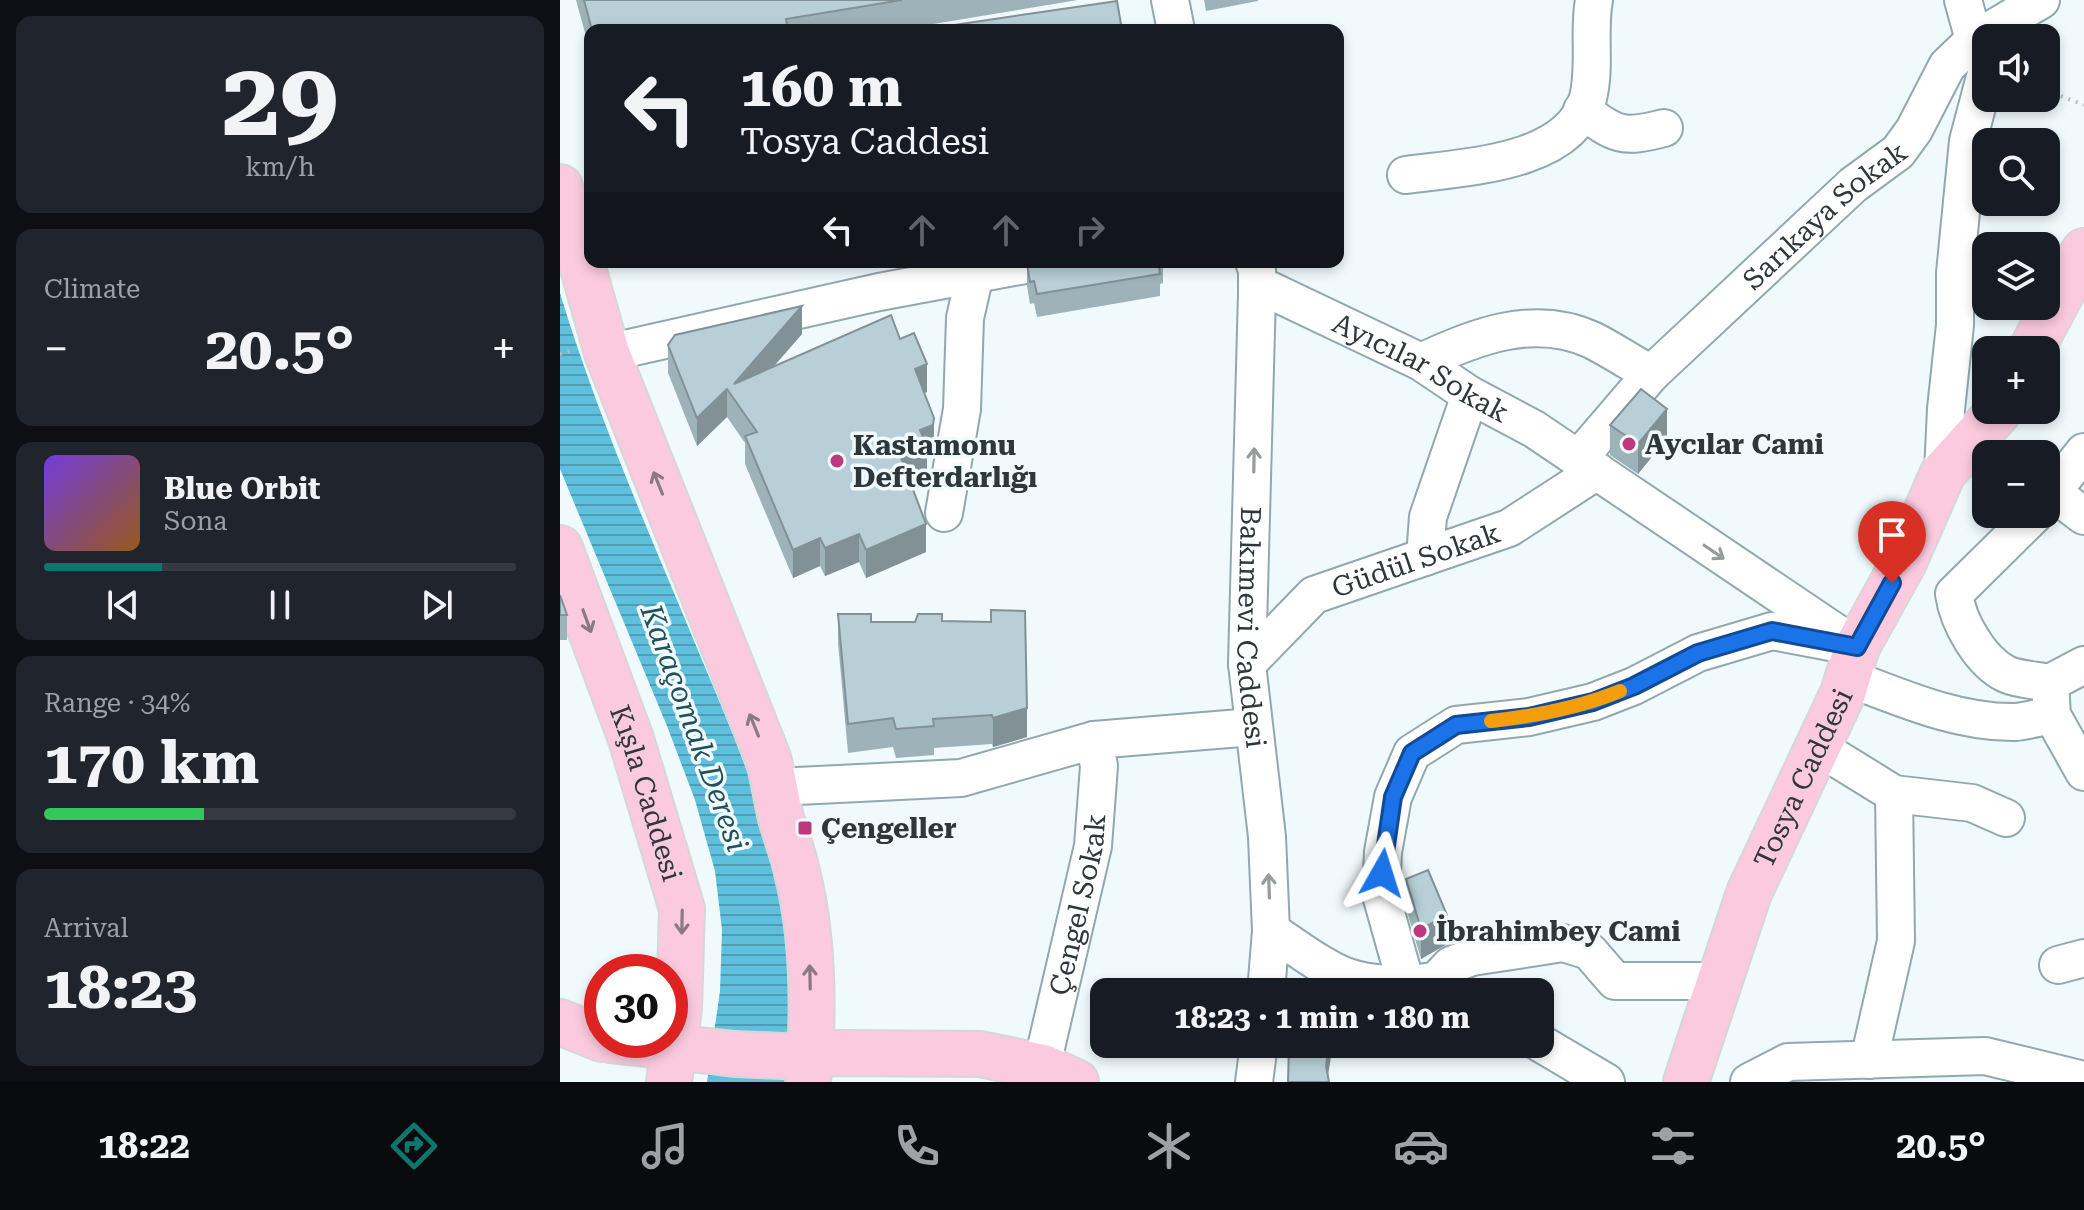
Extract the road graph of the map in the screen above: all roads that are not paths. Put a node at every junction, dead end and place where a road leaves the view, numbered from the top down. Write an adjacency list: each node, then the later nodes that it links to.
1 (1170, 0): 5 (street)
2 (1594, 0): 9 (street)
3 (1963, 0): 7 (street)
4 (2041, 0): 6 (street, Sarıkaya Sokak)
5 (1175, 24)
6 (2017, 24)
7 (1972, 28)
8 (1972, 61): 20 (street, Sarıkaya Sokak)
9 (1582, 110): 11 (street); 12 (street)
10 (1973, 112): 25 (street)
11 (1664, 128)
12 (1406, 175)
13 (560, 187): 18 (main road)
14 (2084, 251): 17 (main road)
15 (966, 268): 18 (street); 28 (street)
16 (1255, 273): 19 (street, Ayıcılar Sokak); 34 (street, Bakımevi Caddesi, one-way to 16)
17 (2038, 336)
18 (604, 344): 41 (main road, one-way to 18)
19 (1421, 362): 20 (street); 21 (street, Ayıcılar Sokak)
20 (1651, 374): 24 (street)
21 (1470, 395): 24 (street, Ayıcılar Sokak); 32 (street)
22 (1987, 424): 25 (main road, Tosya Caddesi)
23 (2084, 452): 26 (street)
24 (1588, 464): 32 (street, Güdül Sokak); 33 (street, Ayıcılar Sokak, one-way to 33)
25 (1943, 473): 33 (main road, Tosya Caddesi)
26 (2060, 482)
27 (2060, 508): 29 (street)
28 (944, 513)
29 (2084, 516)
30 (2019, 528): 36 (street)
31 (560, 548): 55 (main road, Kışla Caddesi, one-way to 55)
32 (1425, 557): 34 (street, Güdül Sokak)
33 (1851, 662): 36 (street); 39 (main road, Tosya Caddesi); 47 (street)
34 (1247, 664): 37 (street, Bakımevi Caddesi)
35 (2084, 665): 36 (street)
36 (2051, 699): 40 (street)
37 (1253, 727): 38 (street); 44 (street, Bakımevi Caddesi, one-way to 37)
38 (1094, 740): 41 (street); 57 (street, Çengel Sokak)
39 (1818, 747): 42 (street); 49 (main road, Tosya Caddesi)
40 (2084, 772)
41 (777, 787): 56 (main road, one-way to 41)
42 (1894, 794): 43 (street); 54 (street)
43 (2006, 818)
44 (1271, 931): 45 (street, Bakımevi Caddesi); 46 (street)
45 (1267, 978)
46 (1356, 978)
47 (1428, 978)
48 (1439, 978): 49 (street)
49 (1720, 981): 61 (main road, Tosya Caddesi)
50 (560, 1022): 51 (main road)
51 (584, 1032)
52 (1554, 1051): 60 (street)
53 (1257, 1058): 59 (street)
54 (1869, 1060): 58 (street); 62 (street)
55 (672, 1065): 56 (main road)
56 (809, 1069): 57 (main road)
57 (1052, 1077)
58 (2084, 1080)
59 (1254, 1082)
60 (1606, 1082)
61 (1686, 1082)
62 (1749, 1082)

